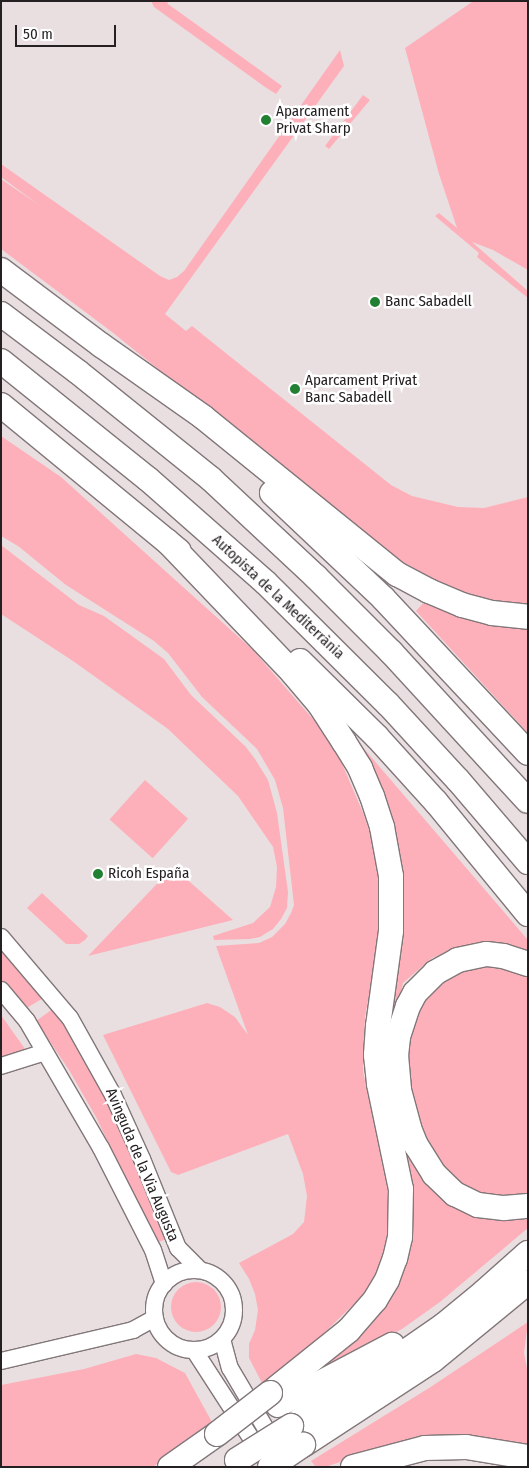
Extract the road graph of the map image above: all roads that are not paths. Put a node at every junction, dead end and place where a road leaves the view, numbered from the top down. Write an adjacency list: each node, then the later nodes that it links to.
1 (1, 270): 3 (highway)
2 (1, 314): 9 (highway)
3 (101, 345): 7 (highway); 8 (highway)
4 (1, 361): 10 (highway, Autopista de la Mediterrània)
5 (1, 405): 6 (highway)
6 (167, 542): 11 (highway); 29 (highway)
7 (528, 617)
8 (528, 753)
9 (528, 801)
10 (528, 862)
11 (528, 914)
12 (1, 937): 19 (street, Avinguda de la Via Augusta)
13 (528, 964): 17 (highway)
14 (1, 990): 15 (street, Avinguda de la Via Augusta)
15 (45, 1052): 16 (street); 21 (street, Avinguda de la Via Augusta)
16 (1, 1066)
17 (528, 1206)
18 (528, 1253): 22 (highway)
19 (199, 1270): 21 (street); 25 (street)
20 (528, 1282): 30 (highway)
21 (164, 1284): 23 (street)
22 (484, 1292): 29 (highway); 30 (highway)
23 (155, 1318): 24 (street); 26 (street)
24 (133, 1330): 26 (street); 28 (street)
25 (222, 1339): 27 (street); 38 (street)
26 (168, 1340): 27 (street)
27 (194, 1350): 37 (street)
28 (1, 1361)
29 (274, 1399): 31 (highway, bridge)
30 (297, 1436): 34 (highway, bridge); 37 (highway, bridge)
31 (220, 1437): 35 (highway); 36 (highway)
32 (528, 1456): 33 (highway)
33 (382, 1457): 39 (highway); 40 (highway)
34 (232, 1463)
35 (170, 1467)
36 (184, 1467)
37 (269, 1467)
38 (289, 1467)
39 (353, 1467)
40 (526, 1467)

